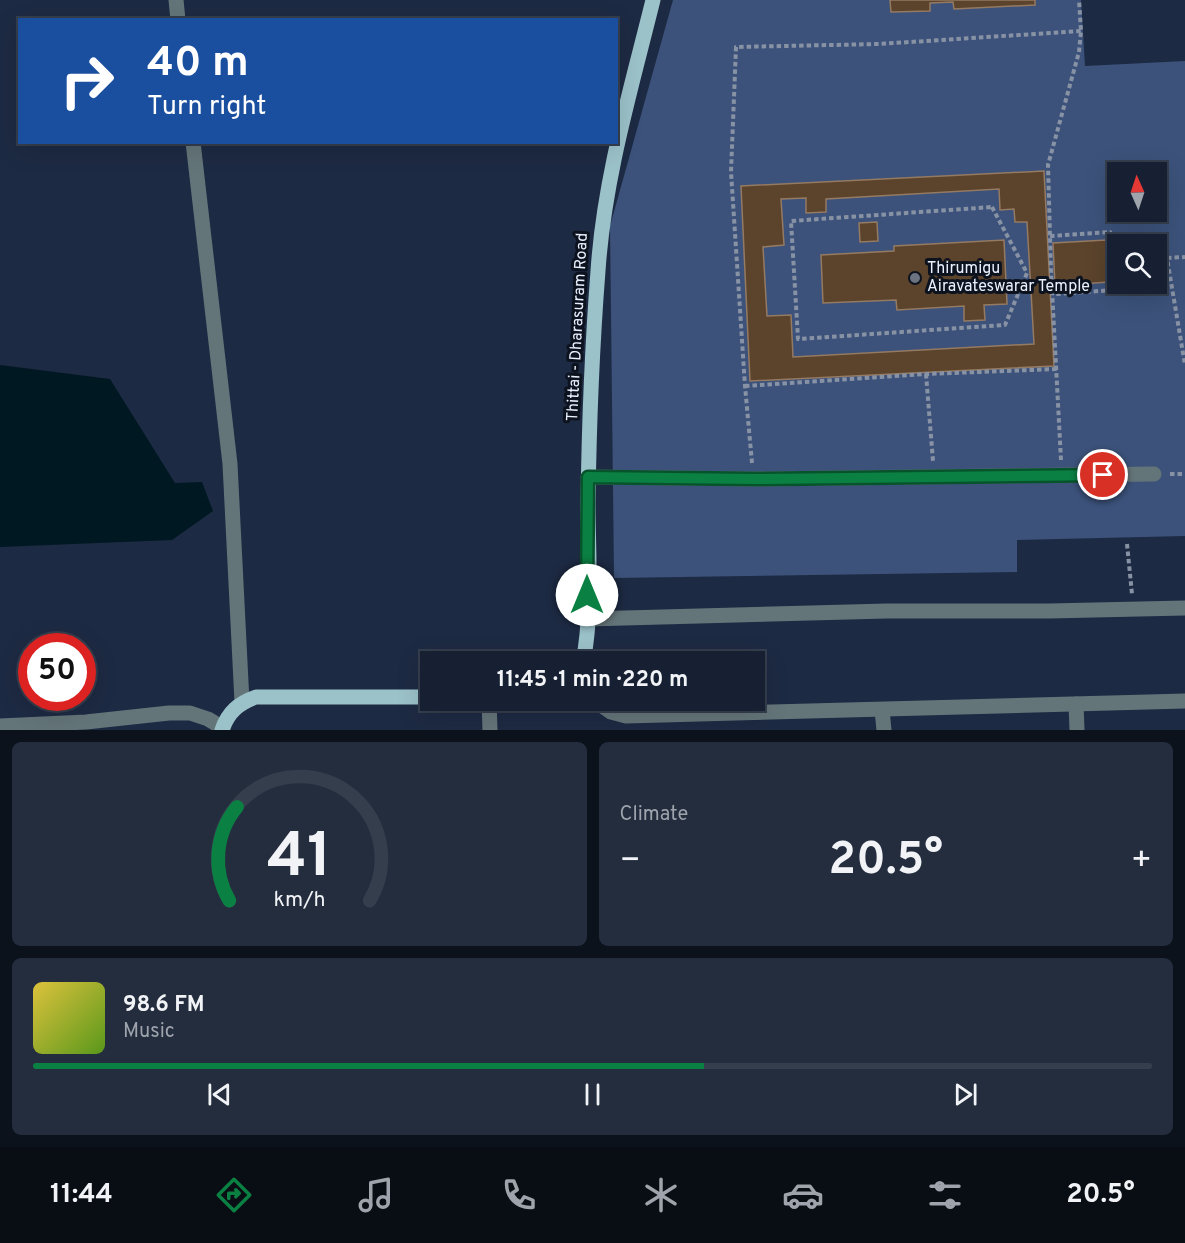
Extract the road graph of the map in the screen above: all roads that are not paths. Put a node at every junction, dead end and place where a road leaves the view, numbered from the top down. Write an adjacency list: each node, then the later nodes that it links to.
1 (176, 0): 3 (street)
2 (653, 0): 4 (main road, Thittai - Dharasuram Road)
3 (178, 18)
4 (618, 143)
5 (193, 144): 14 (street)
6 (618, 144): 8 (main road, Thittai - Dharasuram Road)
7 (1154, 474): 8 (street)
8 (588, 477): 10 (main road, Thittai - Dharasuram Road)
9 (1185, 608): 10 (street)
10 (587, 619): 11 (main road, Thittai - Dharasuram Road)
11 (584, 651)
12 (420, 697): 14 (main road)
13 (1185, 701): 15 (street)
14 (242, 702): 20 (main road)
15 (1076, 704): 16 (street); 23 (street)
16 (882, 710): 18 (street); 22 (street)
17 (489, 711): 21 (street)
18 (609, 711)
19 (0, 726): 20 (street)
20 (223, 729)
21 (490, 730)
22 (884, 730)
23 (1077, 730)

